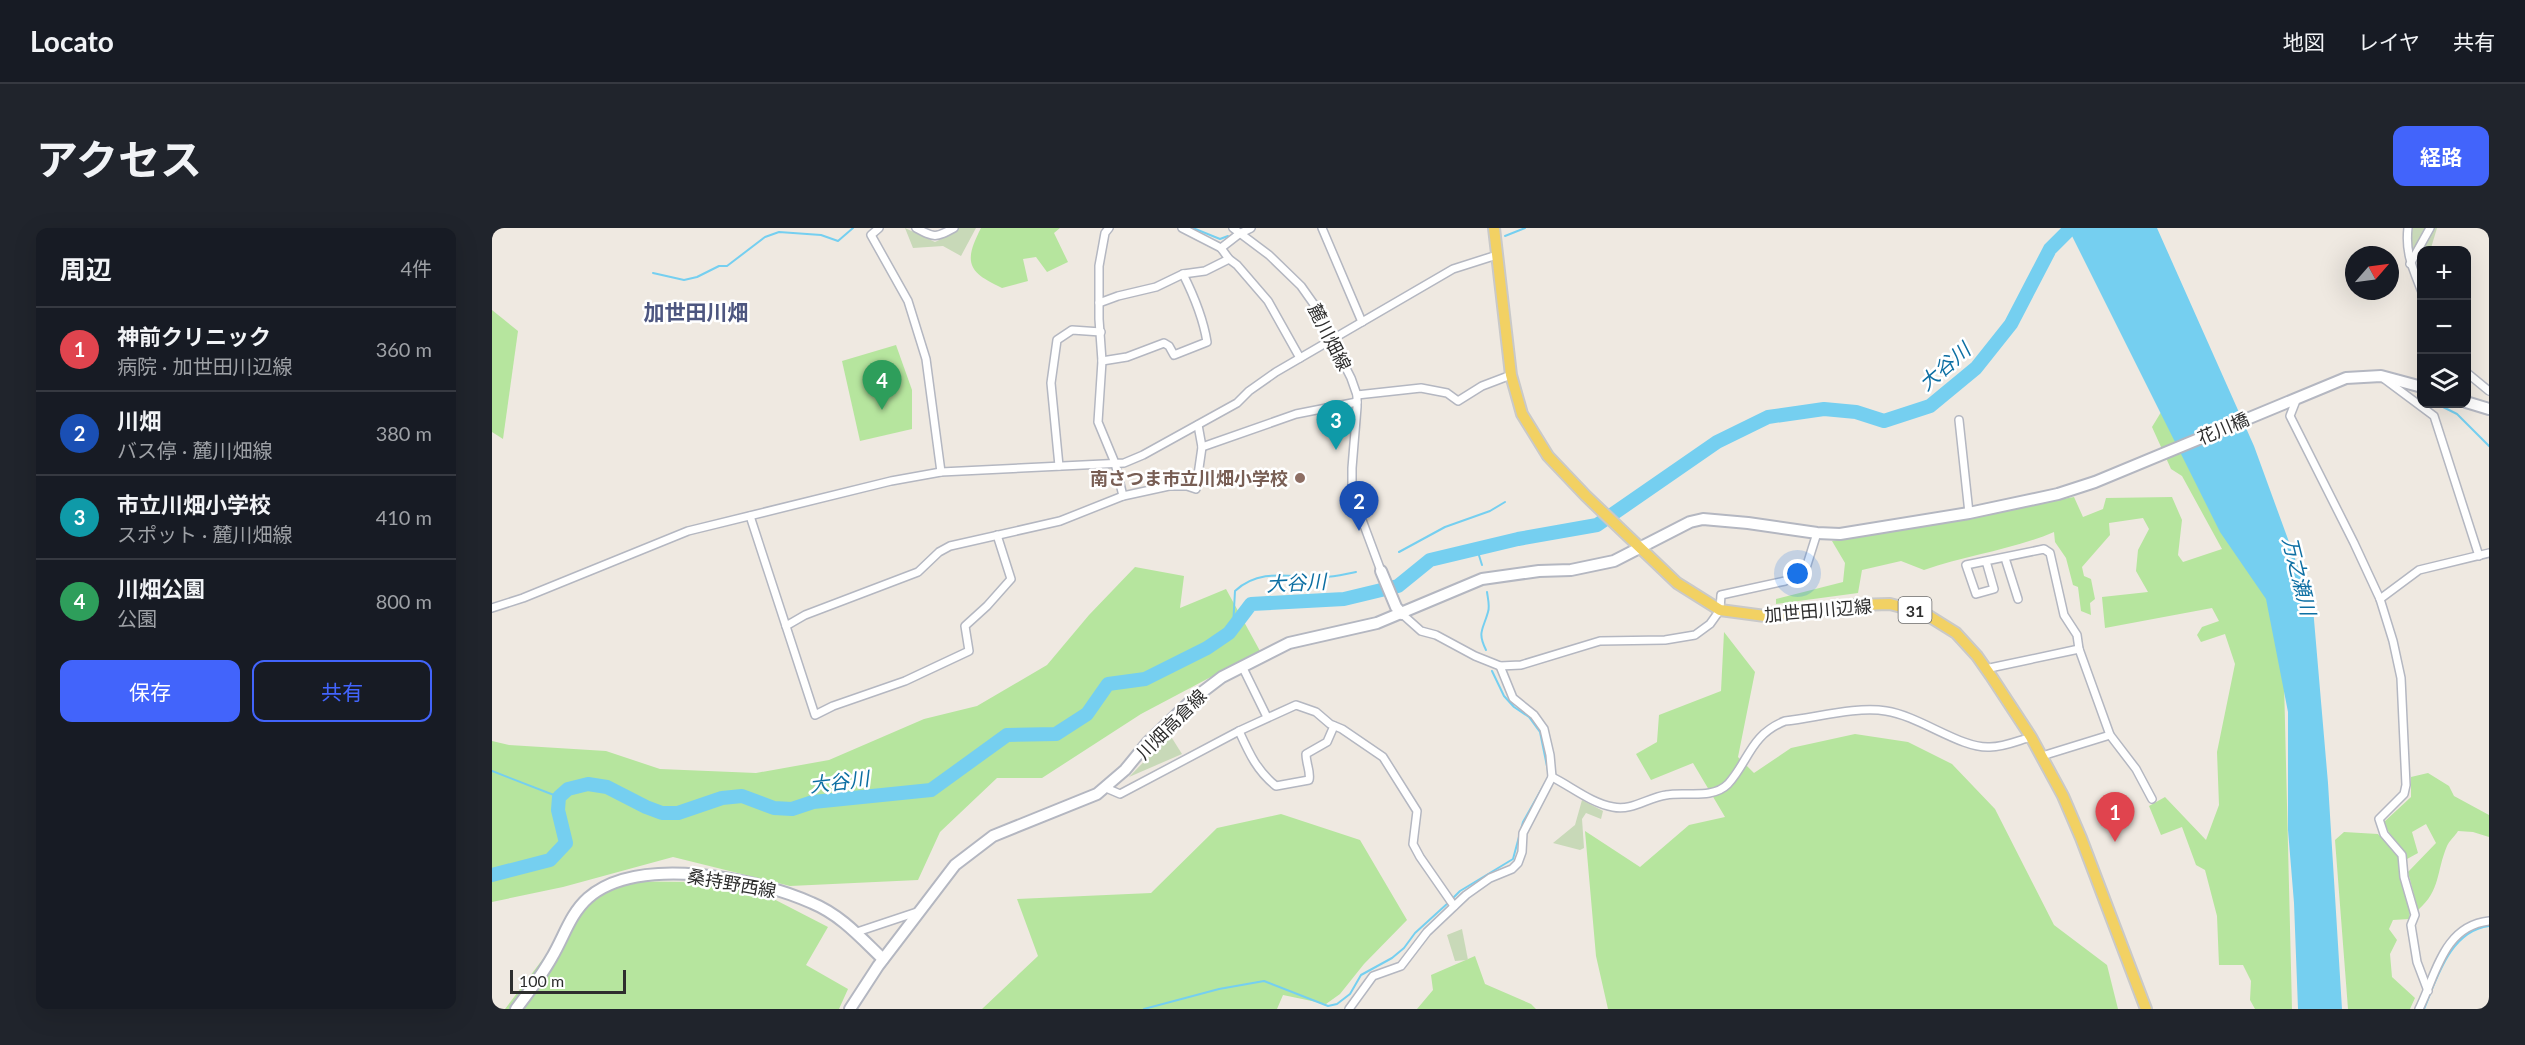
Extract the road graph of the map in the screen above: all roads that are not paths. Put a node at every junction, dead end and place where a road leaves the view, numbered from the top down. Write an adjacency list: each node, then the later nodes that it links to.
1 (879, 228): 38 (street)
2 (916, 228): 3 (street)
3 (954, 228)
4 (1108, 228): 18 (street)
5 (1182, 228): 12 (street)
6 (1251, 228): 11 (street)
7 (1322, 228): 19 (street)
8 (1494, 228): 13 (main road, 加世田川辺線 / 31)
9 (2409, 228): 15 (street)
10 (2430, 228): 15 (street)
11 (1236, 231): 12 (street); 21 (street, 麓川畑線)
12 (1221, 248): 14 (street)
13 (1497, 255): 19 (street); 24 (main road, 加世田川辺線 / 31)
14 (1229, 259): 16 (street); 22 (street)
15 (2410, 264): 17 (street)
16 (1183, 274): 18 (street); 23 (street)
17 (2417, 282)
18 (1099, 303): 20 (street)
19 (1362, 322): 21 (street)
20 (1101, 333): 23 (street); 37 (street)
21 (1333, 339): 22 (street); 30 (street, 麓川畑線)
22 (1300, 358): 34 (street)
23 (1102, 361): 36 (street)
24 (1511, 375): 30 (street); 44 (main road, 加世田川辺線 / 31)
25 (2381, 376): 27 (street, 花川橋); 29 (street, 花川橋); 46 (street)
26 (2471, 376): 28 (street)
27 (2417, 386)
28 (2489, 391)
29 (2298, 396): 40 (street, 花川橋); 51 (street)
30 (1357, 398): 35 (street); 49 (street, 麓川畑線)
31 (2471, 404): 32 (street)
32 (2489, 409)
33 (1959, 420): 40 (street)
34 (1198, 425): 35 (street); 36 (street)
35 (1202, 447): 39 (street)
36 (1115, 463): 37 (street); 39 (street)
37 (1059, 466): 38 (street)
38 (941, 472): 41 (street)
39 (1123, 496): 43 (street)
40 (1969, 513): 42 (street, 川畑高倉線)
41 (750, 516): 52 (street); 55 (street)
42 (1817, 533): 44 (street, 川畑高倉線); 53 (street)
43 (997, 536): 55 (street); 55 (street)
44 (1637, 545): 53 (main road, 加世田川辺線 / 31); 54 (street, 川畑高倉線)
45 (2489, 553): 46 (street)
46 (2479, 556): 51 (street)
47 (2005, 558): 48 (street); 50 (street); 56 (street)
48 (1986, 561): 48 (street)
49 (1381, 571): 54 (street, 麓川畑線)
50 (2018, 599)
51 (2380, 599): 74 (street)
52 (492, 608)
53 (1720, 610): 58 (street); 59 (main road, 加世田川辺線 / 31)
54 (1399, 611): 57 (street, 川畑高倉線); 58 (street)
55 (786, 626)
56 (2079, 649): 59 (street); 63 (street)
57 (1242, 666): 60 (street); 67 (street, 川畑高倉線)
58 (1500, 666): 66 (street)
59 (1985, 669): 64 (main road, 加世田川辺線 / 31)
60 (1267, 717): 61 (street); 62 (street)
61 (1334, 726): 62 (street); 69 (street)
62 (1239, 730): 67 (street)
63 (2110, 735): 65 (street); 68 (street)
64 (2031, 737): 65 (main road, 加世田川辺線 / 31); 66 (street)
65 (2042, 756): 78 (main road, 加世田川辺線 / 31)
66 (1552, 777): 69 (street)
67 (1106, 788): 70 (street, 川畑高倉線)
68 (2152, 800)
69 (1451, 903): 77 (street)
70 (920, 911): 72 (street); 73 (street, 川畑高倉線)
71 (2489, 921): 74 (street)
72 (857, 932): 73 (street, 桑持野西線); 75 (street, 桑持野西線)
73 (884, 959): 76 (street, 川畑高倉線)
74 (2428, 992): 79 (street)
75 (516, 1009)
76 (849, 1009)
77 (1349, 1009)
78 (2146, 1009)
79 (2419, 1009)

